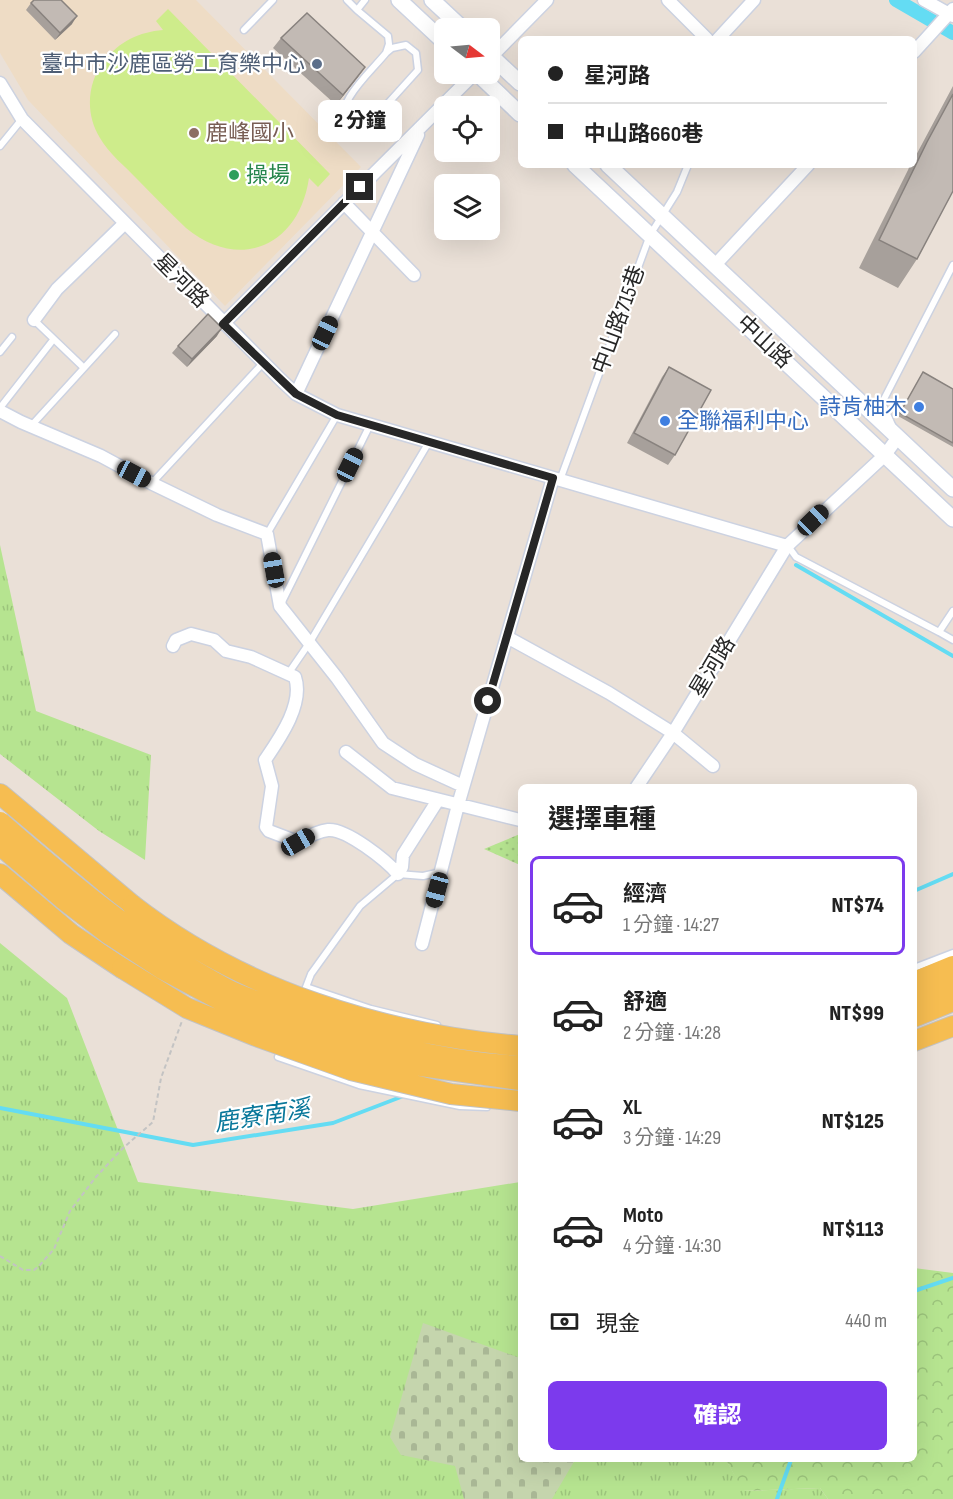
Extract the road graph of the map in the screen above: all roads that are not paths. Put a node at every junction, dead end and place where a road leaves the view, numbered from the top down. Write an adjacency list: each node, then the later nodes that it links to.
1 (273, 0): 13 (lane)
2 (347, 0): 10 (lane)
3 (365, 0): 10 (lane)
4 (399, 0): 14 (street)
5 (432, 0): 12 (street)
6 (547, 0): 17 (street)
7 (668, 0): 15 (street)
8 (754, 0): 16 (street)
9 (924, 0): 11 (street)
10 (357, 10): 19 (lane)
11 (952, 13): 18 (street)
12 (451, 18)
13 (244, 30)
14 (434, 33)
15 (704, 36)
16 (721, 36)
17 (500, 46)
18 (917, 49)
19 (386, 53): 19 (lane)
20 (500, 65): 21 (street)
21 (518, 81)
22 (0, 83): 26 (street, 星河路)
23 (466, 84): 27 (street)
24 (487, 84): 25 (street)
25 (518, 112)
26 (22, 119): 28 (lane); 35 (street, 星河路)
27 (423, 125): 33 (street); 36 (street)
28 (0, 146)
29 (578, 168): 37 (street, 中山路)
30 (611, 168): 34 (street, 中山路)
31 (687, 168): 34 (lane, 中山路715巷)
32 (805, 168): 39 (street)
33 (344, 203): 36 (street); 42 (street)
34 (662, 216): 37 (lane, 中山路715巷); 39 (street, 中山路)
35 (124, 224): 41 (street); 42 (street, 星河路)
36 (372, 232): 40 (street); 49 (street)
37 (650, 236): 56 (street, 中山路); 57 (lane, 中山路715巷)
38 (953, 264): 54 (lane)
39 (715, 265): 54 (street, 中山路)
40 (414, 275)
41 (34, 320): 45 (lane)
42 (223, 324): 47 (street, 星河路)
43 (115, 334): 48 (lane)
44 (12, 337): 46 (lane)
45 (53, 340): 48 (lane); 50 (lane)
46 (0, 352)
47 (264, 362): 49 (street, 星河路); 58 (lane)
48 (84, 368): 53 (lane)
49 (296, 394): 51 (street, 星河路)
50 (0, 409): 53 (street)
51 (337, 415): 52 (street, 星河路); 61 (lane)
52 (370, 425): 55 (street, 星河路); 63 (lane)
53 (31, 426): 58 (street)
54 (898, 437): 56 (street, 星河路); 59 (street, 中山路)
55 (429, 442): 57 (street, 星河路); 68 (lane)
56 (885, 455): 60 (street, 中山路); 62 (street, 星河路)
57 (556, 479): 62 (street, 星河路); 66 (street)
58 (151, 483): 61 (street)
59 (953, 489)
60 (953, 519)
61 (267, 534): 63 (street)
62 (787, 546): 65 (lane); 71 (street, 星河路)
63 (280, 606): 68 (street)
64 (953, 611): 65 (lane)
65 (939, 632): 67 (lane)
66 (507, 637): 71 (street); 75 (street)
67 (953, 640)
68 (310, 642): 70 (lane); 75 (street)
69 (172, 646): 70 (street)
70 (295, 677): 84 (street)
71 (673, 732): 73 (street); 74 (street, 星河路)
72 (346, 752): 77 (street)
73 (713, 766)
74 (639, 784)
75 (463, 786): 78 (street)
76 (0, 794): 102 (main road, bridge)
77 (438, 800): 78 (street); 84 (street)
78 (458, 805): 79 (street); 82 (street)
79 (518, 820)
80 (0, 822): 103 (main road, bridge)
81 (0, 845): 104 (main road, bridge)
82 (442, 872): 84 (lane); 85 (street)
83 (0, 874): 105 (main road, bridge)
84 (398, 874): 91 (lane)
85 (422, 944)
86 (953, 953): 88 (lane)
87 (953, 966): 89 (main road)
88 (917, 967)
89 (917, 981)
90 (953, 985): 92 (main road)
91 (306, 987): 96 (lane); 106 (lane)
92 (917, 998)
93 (953, 1001): 94 (main road)
94 (917, 1016)
95 (953, 1026): 100 (main road)
96 (448, 1028)
97 (953, 1032): 101 (lane)
98 (490, 1035): 99 (lane)
99 (518, 1039)
100 (917, 1040)
101 (917, 1045)
102 (518, 1046)
103 (518, 1066)
104 (518, 1080)
105 (518, 1101)
106 (490, 1107)

